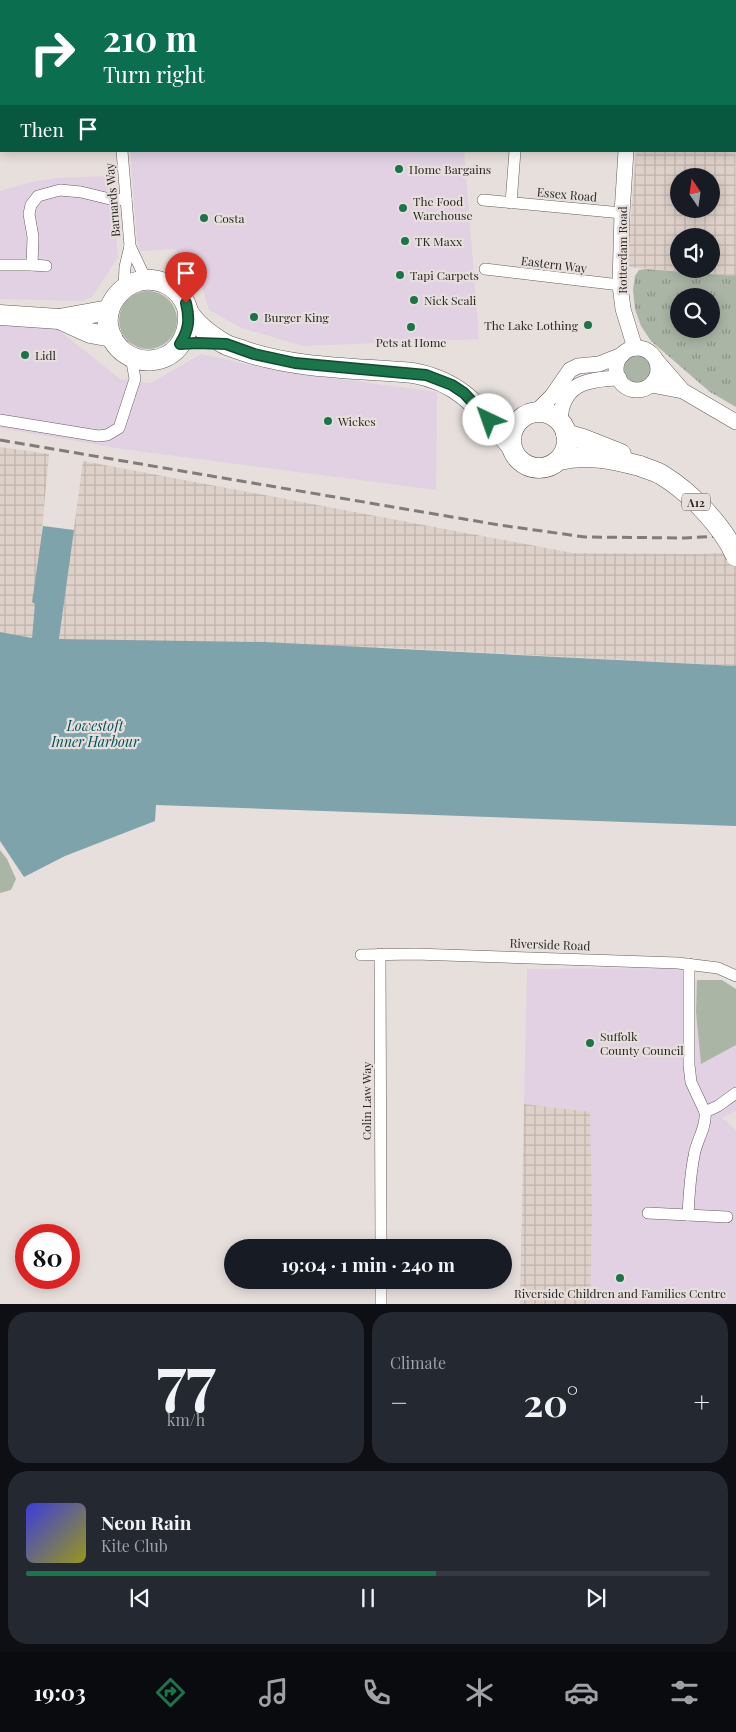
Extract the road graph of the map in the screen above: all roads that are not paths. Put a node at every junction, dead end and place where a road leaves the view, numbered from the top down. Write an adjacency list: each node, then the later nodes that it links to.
1 (122, 152): 4 (street, Barnards Way)
2 (515, 152): 6 (street)
3 (626, 152): 7 (street, Rotterdam Road)
4 (126, 199): 8 (street, Barnards Way); 10 (street)
5 (483, 200): 6 (street, Essex Road)
6 (511, 202): 7 (street, Essex Road)
7 (622, 213): 14 (street, Rotterdam Road)
8 (130, 246): 13 (street, Barnards Way); 15 (street, Barnards Way)
9 (0, 265): 10 (street)
10 (32, 265): 11 (street)
11 (46, 266)
12 (484, 269): 14 (street, Eastern Way)
13 (146, 280): 15 (highway); 17 (highway)
14 (620, 285): 23 (street, Rotterdam Road)
15 (124, 288): 16 (highway)
16 (109, 310): 19 (highway); 20 (highway)
17 (188, 312): 21 (highway); 22 (highway)
18 (0, 315): 19 (highway)
19 (59, 319): 20 (highway)
20 (112, 337): 24 (highway)
21 (180, 344): 22 (highway); 25 (highway)
22 (226, 344): 31 (highway)
23 (628, 351): 26 (street); 27 (street); 32 (street)
24 (131, 356): 25 (highway); 28 (street)
25 (156, 360): 28 (street)
26 (656, 360): 29 (street); 30 (street)
27 (619, 378): 29 (street); 35 (street)
28 (135, 380): 33 (street)
29 (650, 385): 30 (street)
30 (683, 391): 34 (street)
31 (478, 407): 32 (highway); 36 (highway)
32 (530, 415): 35 (highway); 36 (highway)
33 (0, 420)
34 (736, 422)
35 (563, 428): 37 (highway); 38 (highway, A12)
36 (511, 446): 37 (highway)
37 (559, 460): 38 (highway, A12)
38 (640, 466): 39 (highway, A12, bridge)
39 (736, 556)
40 (380, 954): 41 (street, Riverside Road); 42 (street, Riverside Road); 49 (street, Colin Law Way)
41 (361, 955)
42 (689, 964): 43 (street, Riverside Road); 45 (street)
43 (736, 976)
44 (736, 1093): 45 (street)
45 (705, 1112): 47 (street)
46 (648, 1213): 47 (street)
47 (688, 1215): 48 (street)
48 (727, 1217)
49 (380, 1239)
50 (381, 1289): 51 (street)
51 (381, 1304)

